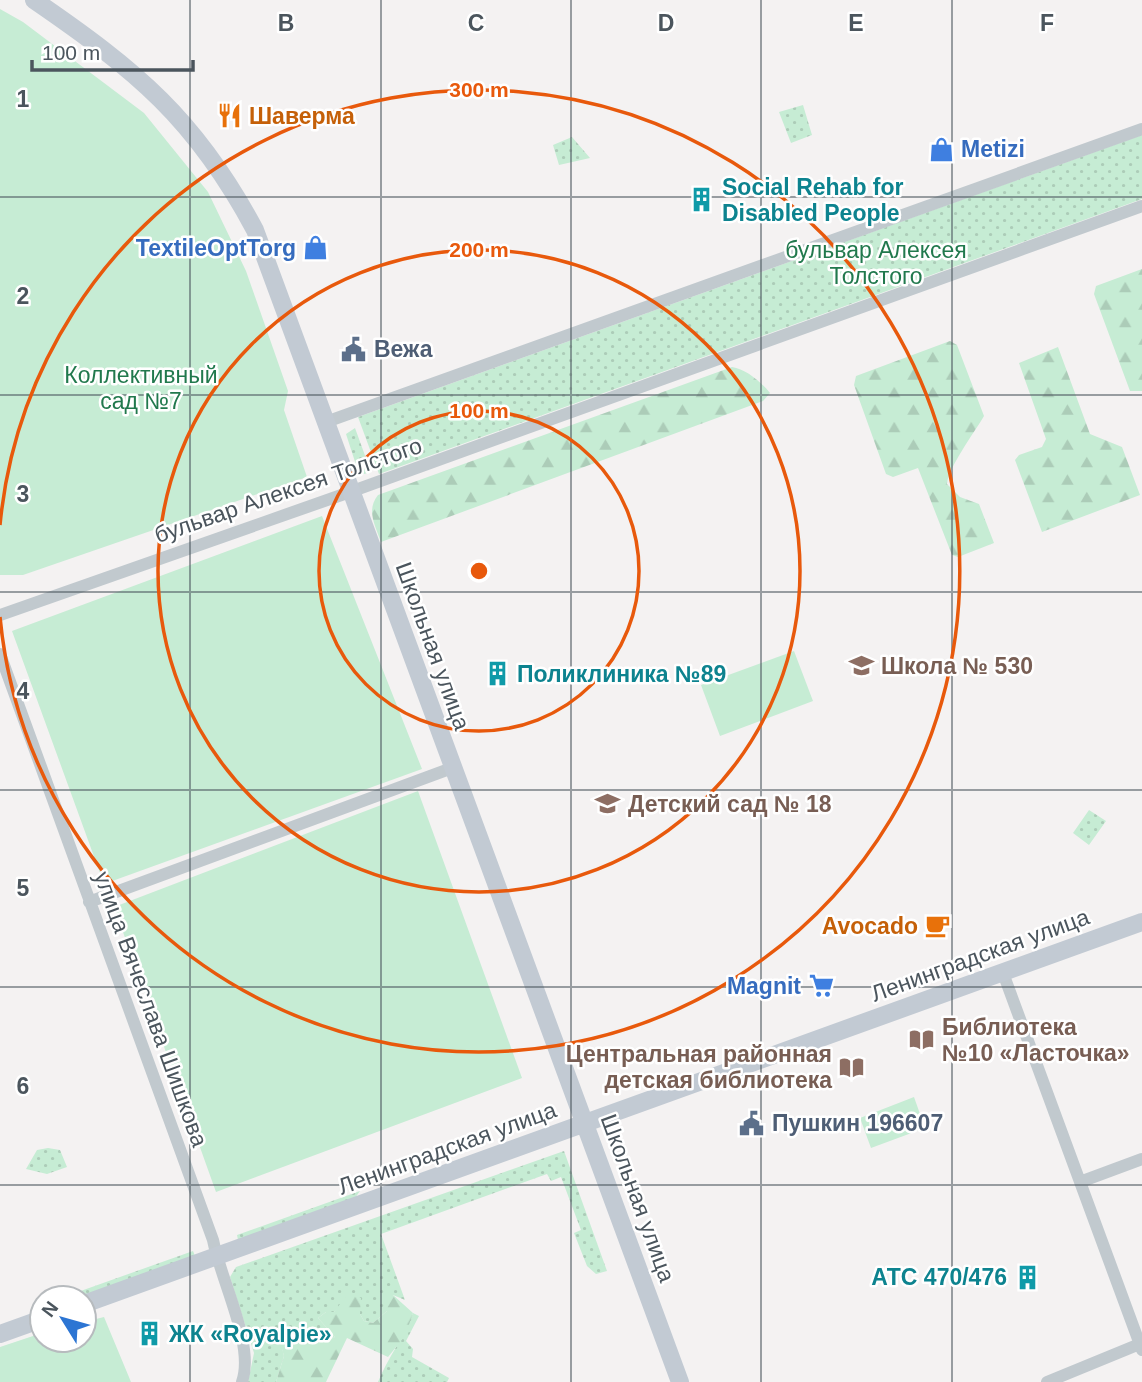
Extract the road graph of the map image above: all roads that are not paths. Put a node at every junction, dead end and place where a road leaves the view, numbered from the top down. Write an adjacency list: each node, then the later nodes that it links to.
1 (34, 0): 4 (street, Школьная улица)
2 (1142, 129): 4 (street)
3 (1142, 206): 5 (street, бульвар Алексея Толстого)
4 (326, 422): 5 (street, Школьная улица)
5 (350, 492): 6 (street, бульвар Алексея Толстого); 8 (street, Школьная улица)
6 (0, 614)
7 (0, 654): 9 (street, улица Вячеслава Шишкова)
8 (452, 768): 9 (street); 12 (street, Школьная улица)
9 (89, 902): 15 (street, улица Вячеслава Шишкова)
10 (1142, 922): 11 (street, Ленинградская улица)
11 (1003, 973): 12 (street, Ленинградская улица); 14 (street)
12 (584, 1124): 15 (street, Ленинградская улица); 21 (street, Школьная улица)
13 (1142, 1159): 14 (street)
14 (1080, 1182): 19 (street)
15 (216, 1256): 16 (street, Ленинградская улица); 20 (street, улица Вячеслава Шишкова)
16 (98, 1299)
17 (28, 1324): 18 (street)
18 (0, 1334)
19 (1141, 1346): 22 (street)
20 (242, 1382)
21 (680, 1382)
22 (1047, 1382)

